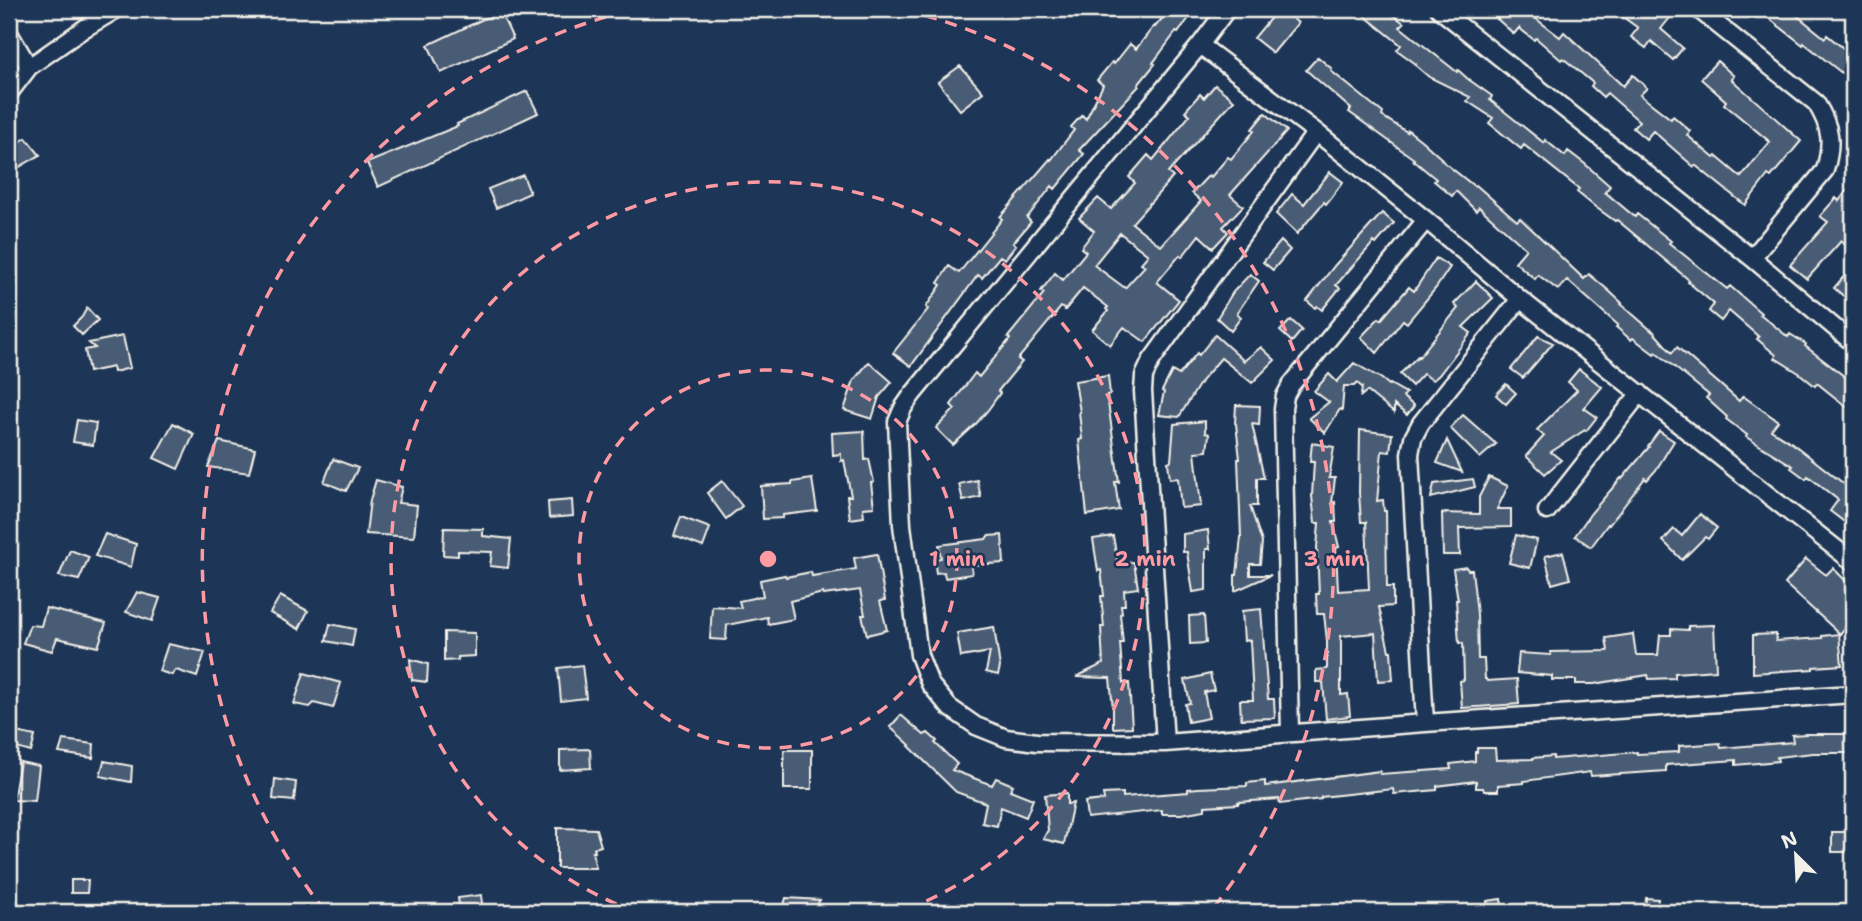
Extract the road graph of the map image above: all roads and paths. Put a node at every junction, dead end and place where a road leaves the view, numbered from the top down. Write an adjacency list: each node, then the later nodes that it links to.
1 (117, 9): 7 (street)
2 (1227, 9): 6 (street)
3 (1439, 9): 11 (street)
4 (1698, 9): 11 (street)
5 (9, 33): 7 (street)
6 (1200, 45): 9 (street); 20 (street)
7 (29, 67): 8 (street)
8 (9, 93)
9 (1316, 132): 10 (street); 20 (street)
10 (1426, 220): 12 (street); 19 (street)
11 (1752, 258): 13 (street)
12 (1520, 299): 14 (street); 18 (street)
13 (1853, 344)
14 (1640, 393): 15 (street); 16 (street)
15 (1547, 511)
16 (1853, 562)
17 (1853, 694): 18 (street)
18 (1425, 723): 19 (street)
19 (1290, 733): 20 (street)
20 (1165, 743)

